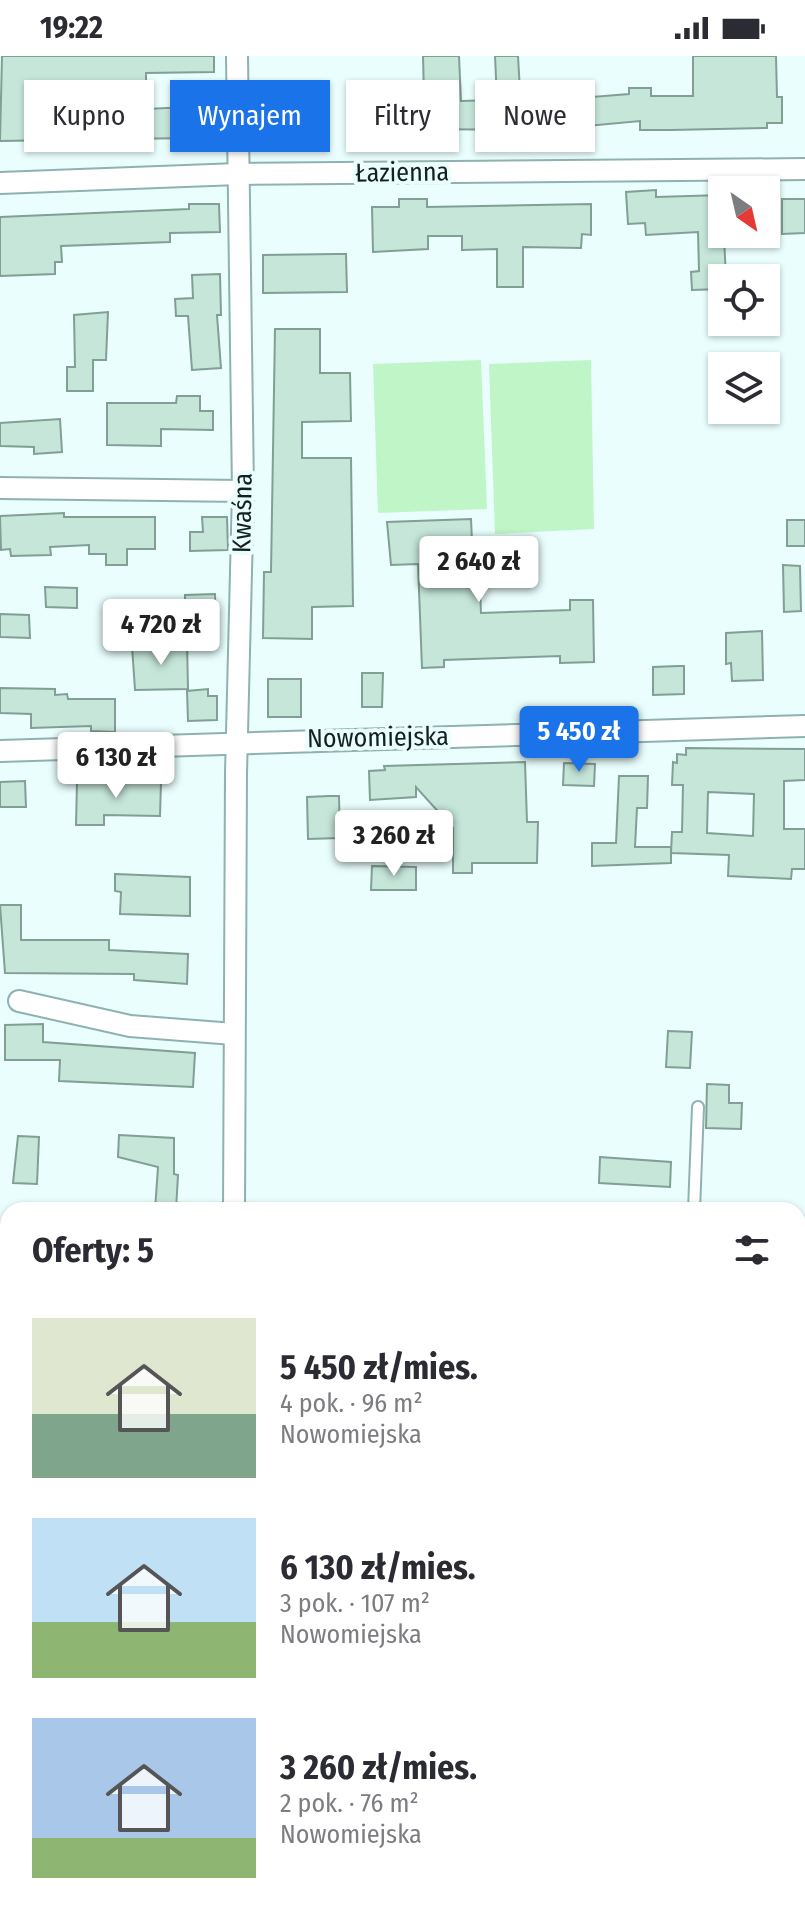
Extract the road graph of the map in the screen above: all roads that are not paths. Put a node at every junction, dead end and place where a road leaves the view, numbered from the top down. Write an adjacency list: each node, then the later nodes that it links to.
1 (237, 56): 3 (street, Kwaśna)
2 (805, 169): 3 (street, Łazienna)
3 (238, 174): 4 (street, Łazienna); 6 (street, Kwaśna)
4 (0, 183)
5 (0, 488): 6 (street)
6 (243, 491): 8 (street, Kwaśna)
7 (805, 726): 8 (street, Nowomiejska)
8 (237, 741): 9 (street, Nowomiejska); 11 (street, Kwaśna)
9 (0, 751)
10 (19, 1001): 11 (street)
11 (234, 1034): 13 (street, Kwaśna)
12 (698, 1107): 14 (lane)
13 (234, 1202)
14 (694, 1202)

